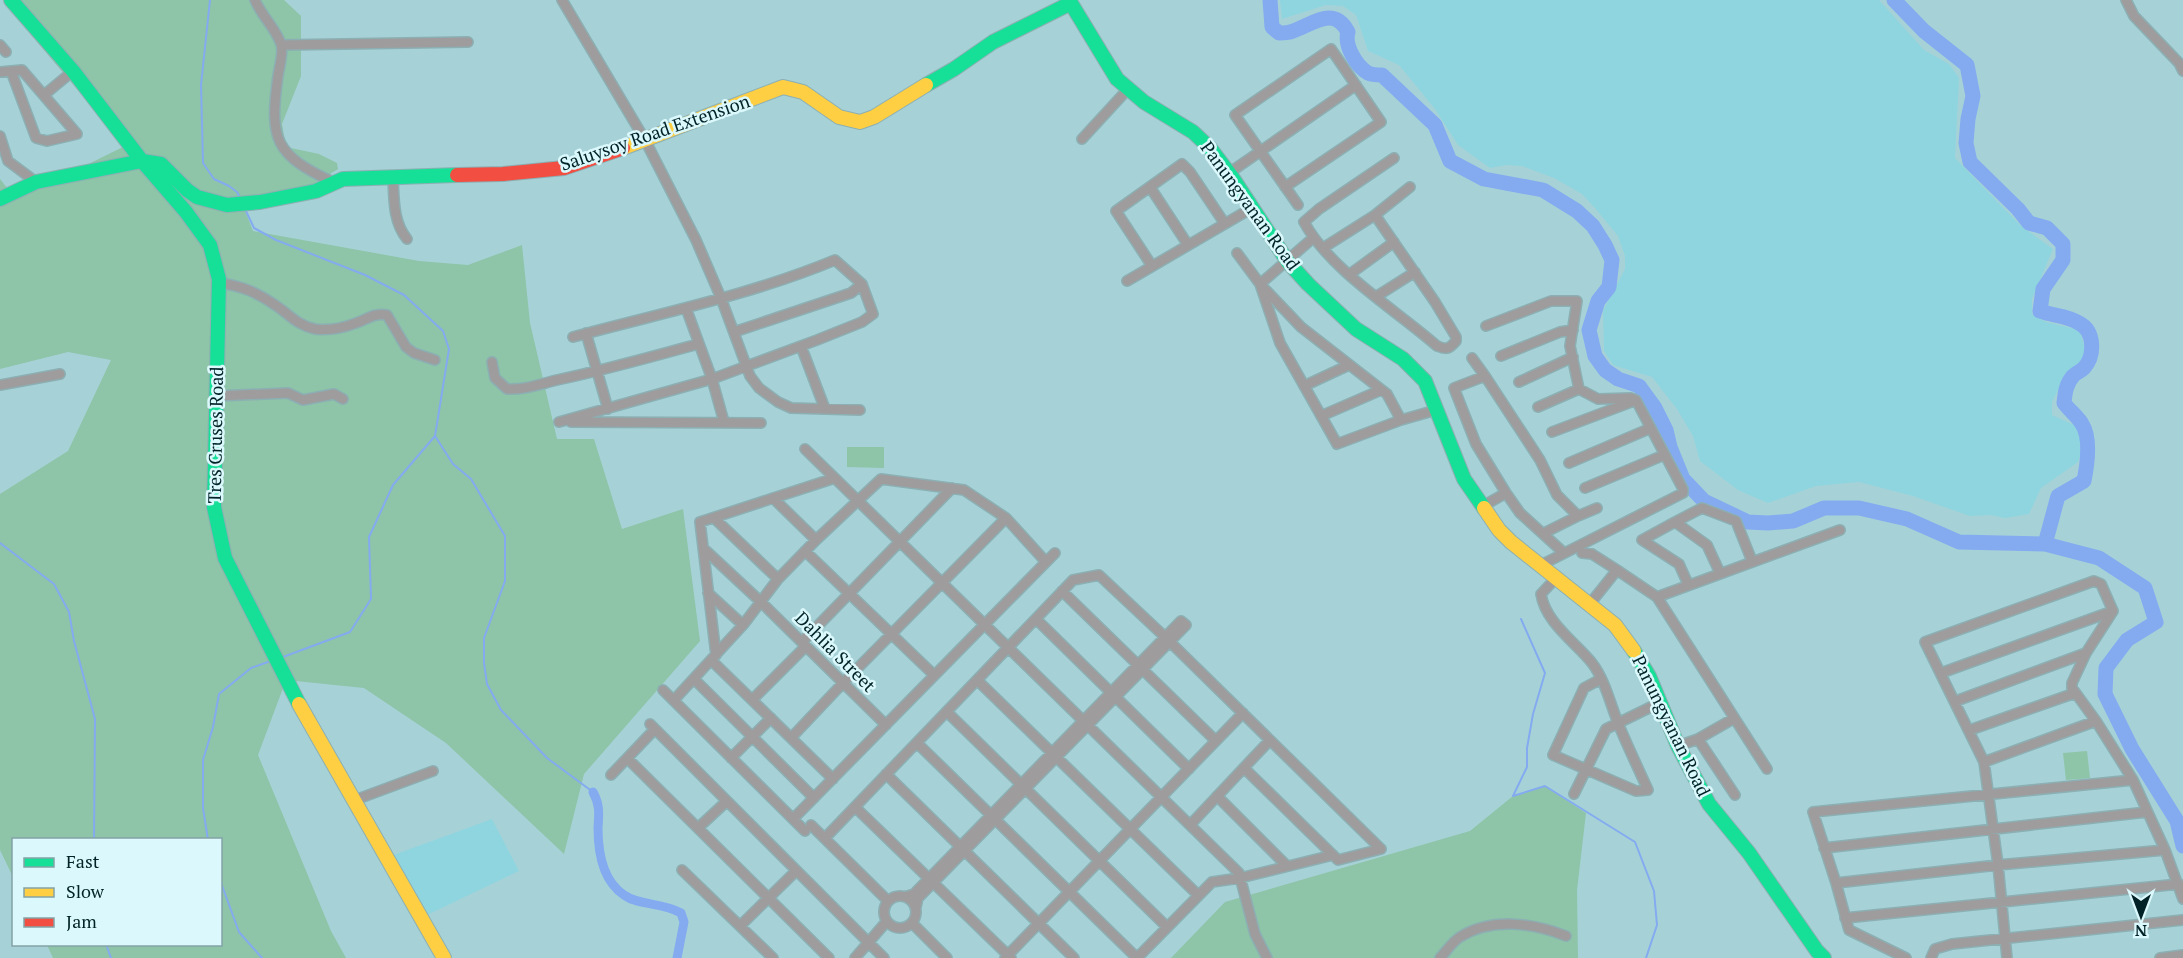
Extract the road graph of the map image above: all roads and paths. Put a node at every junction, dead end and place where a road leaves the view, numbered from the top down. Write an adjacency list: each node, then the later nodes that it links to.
1 (11, 0): 9 (main road, Tres Cruses Road)
2 (255, 0): 7 (street)
3 (562, 0): 17 (street)
4 (2126, 0): 10 (street)
5 (1070, 1): 13 (main road, Panungyanan Road); 17 (main road, Saluysoy Road Extension)
6 (468, 42): 7 (street)
7 (282, 45): 24 (street)
8 (11, 71): 11 (street); 14 (street); 14 (street)
9 (73, 71): 14 (street); 20 (main road, Tres Cruses Road)
10 (2183, 71)
11 (0, 72)
12 (1356, 86): 18 (street); 18 (street); 25 (street)
13 (1128, 89): 16 (street); 21 (main road, Panungyanan Road)
14 (44, 95)
15 (0, 136): 23 (street)
16 (1082, 139)
17 (645, 140): 22 (main road, Saluysoy Road Extension); 48 (street)
18 (1261, 151): 21 (street); 25 (street)
19 (1394, 158): 33 (street)
20 (142, 161): 23 (main road); 24 (main road, Saluysoy Road Extension); 44 (main road, Tres Cruses Road)
21 (1229, 173): 30 (main road, Panungyanan Road)
22 (393, 177): 24 (main road, Saluysoy Road Extension); 34 (street)
23 (36, 182): 28 (main road)
24 (333, 182)
25 (1285, 187): 29 (street)
26 (1410, 187): 31 (street)
27 (1150, 188): 32 (street); 36 (street); 40 (street)
28 (0, 199)
29 (1298, 205)
30 (1252, 208): 32 (street); 39 (main road, Panungyanan Road)
31 (1375, 215): 35 (street); 37 (street)
32 (1225, 224): 36 (street)
33 (1313, 238): 37 (street); 39 (street)
34 (407, 239)
35 (1394, 242): 41 (street); 42 (street)
36 (1188, 245): 40 (street)
37 (1323, 248): 42 (street)
38 (1237, 253): 46 (street)
39 (1288, 262): 46 (street); 80 (main road, Panungyanan Road)
40 (1152, 266): 43 (street)
41 (1415, 272): 47 (street); 47 (street)
42 (1350, 274): 47 (street)
43 (1127, 281)
44 (219, 283): 60 (street); 73 (main road, Tres Cruses Road)
45 (862, 284): 48 (street); 52 (street); 56 (street)
46 (1260, 284): 62 (street); 70 (street)
47 (1377, 296)
48 (721, 298): 49 (street); 52 (street)
49 (687, 308): 53 (street); 55 (street)
50 (1486, 326): 51 (street)
51 (1573, 330): 57 (street); 58 (street)
52 (734, 332): 63 (street)
53 (586, 333): 54 (street); 64 (street)
54 (573, 337)
55 (698, 344): 64 (street); 67 (street)
56 (801, 346): 63 (street); 78 (street)
57 (1501, 356)
58 (1573, 357): 68 (street); 71 (street)
59 (1473, 358): 66 (street)
60 (435, 360)
61 (492, 362): 64 (street)
62 (1349, 365): 70 (street); 72 (street)
63 (746, 366): 67 (street); 78 (street)
64 (598, 372): 77 (street)
65 (60, 374): 69 (street)
66 (1485, 376): 93 (street); 98 (street)
67 (712, 379): 77 (street); 83 (street)
68 (1519, 382)
69 (0, 385)
70 (1304, 386): 81 (street)
71 (1579, 389): 75 (street); 76 (street)
72 (1381, 390): 81 (street); 82 (street)
73 (217, 396): 74 (street); 186 (main road, Tres Cruses Road)
74 (344, 399)
75 (1636, 400): 85 (street); 86 (street)
76 (1538, 408)
77 (609, 409): 83 (street)
78 (825, 409): 79 (street)
79 (860, 410)
80 (1436, 410): 82 (street); 96 (main road, Panungyanan Road)
81 (1321, 416): 82 (street)
82 (1401, 420)
83 (724, 422): 84 (street)
84 (761, 423)
85 (1651, 428): 88 (street); 89 (street)
86 (1552, 432)
87 (805, 449): 90 (street)
88 (1664, 454): 92 (street); 109 (street)
89 (1569, 463)
90 (835, 478): 94 (street); 95 (street)
91 (952, 488): 95 (street); 100 (street); 105 (street)
92 (1585, 488)
93 (1506, 493): 96 (street); 103 (street)
94 (773, 498): 99 (street); 104 (street)
95 (857, 499): 104 (street); 105 (street)
96 (1483, 506): 113 (main road, Panungyanan Road)
97 (1597, 508): 98 (street)
98 (1578, 516): 103 (street)
99 (714, 518): 106 (street); 117 (street)
100 (1006, 518): 112 (street); 118 (street)
101 (1675, 522): 111 (street); 115 (street); 119 (street)
102 (1840, 530): 111 (street)
103 (1544, 534): 109 (street)
104 (816, 540): 107 (street)
105 (901, 542): 118 (street); 122 (street)
106 (703, 548): 121 (street); 124 (street, Dahlia Street)
107 (805, 551): 117 (street); 122 (street)
108 (1055, 553): 112 (street)
109 (1564, 553): 113 (street)
110 (1582, 553): 114 (street)
111 (1752, 561): 115 (street)
112 (1046, 562): 128 (street)
113 (1541, 565): 116 (main road, Panungyanan Road)
114 (1617, 570): 123 (street); 125 (street)
115 (1720, 573): 119 (street)
116 (1557, 577): 125 (main road, Panungyanan Road); 140 (street)
117 (778, 579): 124 (street)
118 (943, 583): 128 (street); 130 (street)
119 (1688, 584): 123 (street)
120 (1062, 591): 127 (street); 131 (street); 136 (street)
121 (708, 593): 129 (street); 135 (street)
122 (850, 593): 130 (street); 132 (street)
123 (1657, 597): 153 (street)
124 (761, 602): 129 (street); 132 (street, Dahlia Street)
125 (1589, 605): 149 (main road, Panungyanan Road)
126 (2113, 611): 134 (street); 137 (street); 137 (street)
127 (1036, 619): 133 (street); 145 (street)
128 (985, 624): 133 (street); 138 (street)
129 (743, 625): 135 (street)
130 (892, 634): 138 (street); 142 (street)
131 (1167, 639): 136 (street); 151 (street)
132 (804, 644): 142 (street, Dahlia Street); 147 (street)
133 (1008, 647): 141 (street); 156 (street)
134 (2086, 653): 144 (street); 148 (street)
135 (713, 657): 139 (street); 147 (street)
136 (1140, 667): 145 (street); 163 (street)
137 (1941, 673): 148 (street)
138 (934, 675): 157 (street)
139 (694, 679): 146 (street); 159 (street)
140 (1601, 679): 155 (street); 172 (street)
141 (977, 680): 150 (street); 166 (street)
142 (843, 683): 157 (street, Dahlia Street); 160 (street)
143 (663, 690): 146 (street)
144 (2075, 693): 154 (street); 158 (street)
145 (1113, 695): 156 (street); 171 (street)
146 (674, 700): 167 (street)
147 (752, 700): 152 (street)
148 (1956, 701): 158 (street)
149 (1659, 703): 155 (street); 165 (main road, Panungyanan Road)
150 (947, 712): 164 (street); 179 (street)
151 (1243, 713): 162 (street); 163 (street)
152 (771, 718): 159 (street); 160 (street)
153 (1733, 719): 161 (street); 173 (street)
154 (2096, 721): 169 (street); 178 (street)
155 (1617, 722): 172 (street); 172 (street)
156 (1086, 723): 166 (street); 184 (street)
157 (886, 725): 177 (street)
158 (1970, 730): 169 (street)
159 (752, 737): 167 (street); 185 (street)
160 (791, 738): 177 (street)
161 (1698, 739): 165 (street); 182 (street)
162 (1270, 740): 170 (street); 200 (street)
163 (1216, 741): 171 (street)
164 (917, 743): 175 (street); 190 (street)
165 (1678, 746): 241 (main road, Panungyanan Road)
166 (1054, 755): 179 (street); 194 (street)
167 (731, 758): 191 (street)
168 (628, 759): 176 (street); 187 (street); 193 (street)
169 (1984, 762): 181 (street)
170 (1244, 768): 183 (street); 200 (street)
171 (1189, 769): 184 (street)
172 (1585, 769): 180 (street)
173 (1767, 769)
174 (433, 771): 186 (street)
175 (886, 774): 188 (street); 198 (street)
176 (611, 775)
177 (833, 779): 185 (street)
178 (2133, 780): 181 (street); 189 (street)
179 (1023, 786): 190 (street); 201 (street)
180 (1574, 794)
181 (1990, 794): 195 (street); 197 (street)
182 (1735, 795)
183 (1217, 796): 192 (street); 203 (street)
184 (1161, 797): 192 (street); 194 (street)
185 (814, 798): 191 (street)
186 (355, 800): 231 (main road, Tres Cruses Road)
187 (727, 801): 193 (street); 205 (street)
188 (855, 807): 196 (street); 207 (street)
189 (2147, 812): 195 (street); 199 (street)
190 (993, 818): 198 (street); 210 (street)
191 (793, 819): 196 (street)
192 (1190, 825): 206 (street)
193 (699, 827): 212 (street)
194 (1130, 830): 201 (street); 211 (street)
195 (1994, 831): 197 (street); 202 (street)
196 (825, 838): 215 (street)
197 (1824, 848): 208 (street)
198 (962, 849): 207 (street); 221 (street)
199 (2165, 850): 202 (street); 209 (street)
200 (1333, 855): 203 (street)
201 (1100, 861): 210 (street); 224 (street)
202 (1998, 865): 208 (street); 216 (street)
203 (1287, 866): 206 (street)
204 (682, 870): 223 (street)
205 (796, 871): 212 (street); 227 (street)
206 (1240, 878): 211 (street); 239 (street)
207 (931, 880): 213 (street); 217 (street); 230 (street)
208 (1836, 883): 218 (street)
209 (2179, 884): 214 (street); 216 (street)
210 (1069, 892): 221 (street); 238 (street)
211 (1197, 895): 224 (street)
212 (769, 897): 223 (street); 233 (street)
213 (905, 897): 215 (street); 217 (street)
214 (2183, 899)
215 (888, 901): 222 (street)
216 (2001, 902): 218 (street); 226 (street)
217 (916, 907): 220 (street)
218 (1845, 918): 228 (street)
219 (2183, 920): 226 (street)
220 (912, 923): 222 (street); 236 (street)
221 (1039, 923): 230 (street); 237 (street)
222 (890, 924): 227 (street)
223 (740, 926): 232 (street)
224 (1167, 927): 238 (street)
225 (1566, 936): 240 (street)
226 (2005, 938): 243 (street); 244 (street)
227 (869, 943): 234 (street); 235 (street)
228 (1884, 953): 242 (street)
229 (2183, 955): 245 (street)
230 (1008, 957)
231 (444, 958)
232 (773, 958)
233 (829, 958)
234 (855, 958)
235 (884, 958)
236 (947, 958)
237 (1074, 958)
238 (1137, 958)
239 (1267, 958)
240 (1440, 958)
241 (1824, 958)
242 (1906, 958)
243 (1931, 958)
244 (2007, 958)
245 (2160, 958)

